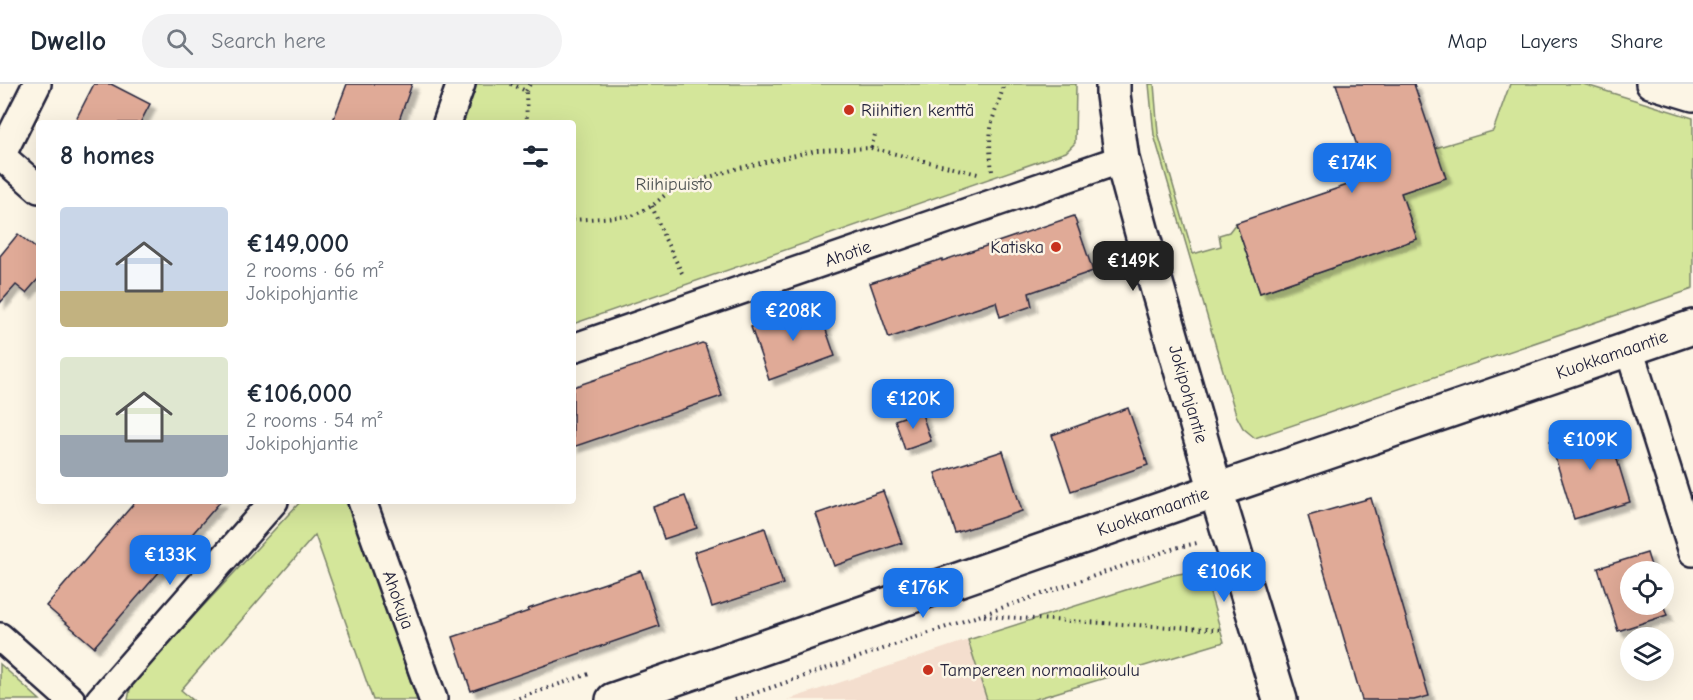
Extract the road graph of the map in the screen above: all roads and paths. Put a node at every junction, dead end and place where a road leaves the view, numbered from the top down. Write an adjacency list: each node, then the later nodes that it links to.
1 (37, 84): 14 (street)
2 (462, 84): 10 (street)
3 (511, 84): 8 (path)
4 (530, 84): 8 (path)
5 (1003, 84): 17 (path)
6 (1113, 84): 15 (main road, Jokipohjantie)
7 (1650, 84): 9 (street)
8 (526, 91): 11 (path)
9 (1693, 97)
10 (448, 120)
11 (527, 120)
12 (875, 135): 13 (path)
13 (871, 148): 17 (path); 18 (path)
14 (0, 155): 16 (street)
15 (1122, 159): 17 (street, Ahotie); 24 (main road, Jokipohjantie)
16 (36, 186)
17 (997, 190): 20 (street, Ahotie)
18 (652, 207): 19 (path); 20 (path)
19 (576, 220)
20 (699, 305): 22 (street, Ahotie)
21 (1693, 327): 23 (main road, Kuokkamaantie)
22 (576, 347)
23 (1629, 349): 24 (main road, Kuokkamaantie); 27 (street)
24 (1216, 490): 34 (main road, Kuokkamaantie); 35 (main road, Jokipohjantie)
25 (271, 504): 33 (street)
26 (363, 504): 31 (street, Ahokuja)
27 (1693, 552)
28 (980, 615): 29 (path)
29 (1229, 630)
30 (0, 638): 32 (street)
31 (433, 699)
32 (71, 700)
33 (100, 700)
34 (613, 700)
35 (1280, 700)

